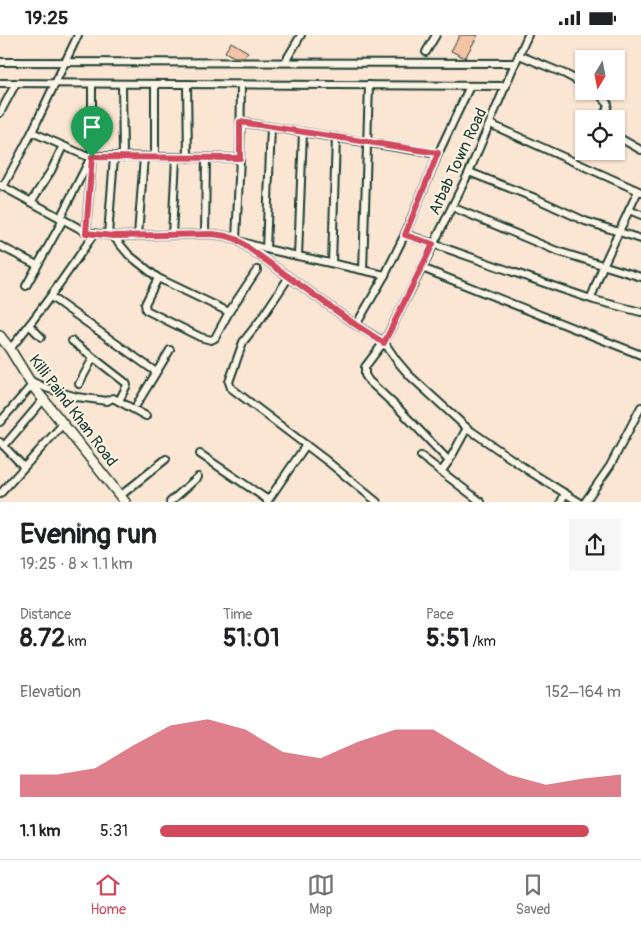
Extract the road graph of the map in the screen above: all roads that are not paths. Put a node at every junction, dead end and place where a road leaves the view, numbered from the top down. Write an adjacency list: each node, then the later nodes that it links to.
1 (78, 35): 8 (street)
2 (301, 35): 9 (street)
3 (436, 35): 5 (street)
4 (528, 35): 6 (street, Arbab Town Road)
5 (426, 52)
6 (519, 55): 10 (street, Arbab Town Road); 11 (street)
7 (0, 62): 8 (street)
8 (65, 62): 9 (street); 14 (street)
9 (285, 62): 10 (street)
10 (515, 63): 22 (street, Arbab Town Road)
11 (575, 79)
12 (0, 83): 13 (street)
13 (16, 83): 14 (street); 23 (street)
14 (54, 83): 15 (street); 27 (street)
15 (92, 84): 16 (street); 35 (street)
16 (122, 84): 17 (street); 37 (street)
17 (155, 84): 18 (street); 39 (street)
18 (187, 84): 19 (street); 41 (street)
19 (241, 85): 20 (street); 24 (street)
20 (369, 85): 21 (street); 31 (street)
21 (470, 86): 22 (street); 34 (street)
22 (506, 86): 25 (street, Arbab Town Road)
23 (0, 113)
24 (240, 122): 26 (street); 43 (street)
25 (490, 124): 44 (street, Arbab Town Road); 46 (street)
26 (271, 127): 28 (street); 64 (street)
27 (32, 132): 32 (street); 45 (street)
28 (303, 132): 29 (street); 65 (street)
29 (336, 137): 31 (street); 66 (street)
30 (625, 141): 33 (street)
31 (366, 142): 34 (street); 71 (street)
32 (63, 146): 35 (street); 47 (street)
33 (641, 151)
34 (438, 153): 59 (street)
35 (92, 157): 36 (street); 51 (street); 53 (street)
36 (114, 157): 37 (street); 56 (street)
37 (123, 157): 38 (street)
38 (144, 157): 39 (street); 57 (street)
39 (155, 157): 40 (street)
40 (176, 158): 41 (street); 58 (street)
41 (188, 158): 42 (street)
42 (206, 158): 43 (street); 55 (street)
43 (240, 158): 61 (street)
44 (469, 171): 48 (street, Arbab Town Road); 52 (street)
45 (1, 186): 47 (street)
46 (640, 191): 49 (street)
47 (31, 202): 51 (street)
48 (452, 207): 62 (street, Arbab Town Road); 68 (street)
49 (629, 210): 50 (street); 52 (street)
50 (641, 215)
51 (61, 219): 53 (street); 67 (street)
52 (619, 232): 60 (street); 68 (street)
53 (86, 233): 54 (street)
54 (94, 234): 56 (street); 77 (street)
55 (205, 234): 58 (street); 61 (street)
56 (110, 235): 57 (street); 73 (street)
57 (138, 235): 58 (street)
58 (172, 235)
59 (405, 235): 62 (street); 72 (street)
60 (641, 239)
61 (237, 240): 64 (street); 74 (street)
62 (433, 244): 69 (street, Arbab Town Road); 78 (street)
63 (0, 246): 67 (street)
64 (266, 249): 65 (street)
65 (298, 256): 66 (street)
66 (332, 263): 71 (street)
67 (37, 265): 76 (street)
68 (603, 265): 75 (street); 78 (street)
69 (422, 268): 86 (street, Arbab Town Road); 89 (street)
70 (257, 270): 80 (street)
71 (363, 270): 72 (street)
72 (385, 275): 82 (street)
73 (158, 277): 80 (street); 80 (street)
74 (288, 277): 82 (street); 103 (street)
75 (641, 277)
76 (26, 286)
77 (51, 297): 81 (street); 91 (street)
78 (591, 299): 79 (street)
79 (641, 311)
80 (229, 312)
81 (29, 325): 83 (street); 87 (street)
82 (356, 325): 86 (street)
83 (41, 337)
84 (1, 338): 87 (street, Killi Paind Khan Road)
85 (72, 341): 90 (street)
86 (384, 343): 101 (street); 107 (street, Arbab Town Road)
87 (10, 349): 92 (street, Killi Paind Khan Road)
88 (170, 350): 91 (street)
89 (641, 355)
90 (93, 357): 93 (street); 95 (street)
91 (156, 373): 96 (street)
92 (30, 383): 94 (street, Killi Paind Khan Road); 95 (street); 99 (street)
93 (79, 383)
94 (43, 400): 100 (street, Killi Paind Khan Road); 102 (street)
95 (119, 401): 98 (street)
96 (138, 404)
97 (641, 407): 121 (street)
98 (146, 416)
99 (0, 422)
100 (63, 424): 108 (street); 114 (street, Killi Paind Khan Road)
101 (467, 428): 107 (street); 111 (street)
102 (2, 444): 108 (street)
103 (306, 445): 113 (street); 116 (street)
104 (200, 455): 116 (street)
105 (421, 456): 109 (street)
106 (166, 459): 114 (street)
107 (449, 461): 109 (street)
108 (24, 467): 112 (street)
109 (441, 472): 118 (street)
110 (198, 477): 115 (street)
111 (565, 493): 119 (street); 120 (street)
112 (0, 494)
113 (368, 498): 117 (street)
114 (122, 499)
115 (170, 501)
116 (268, 501)
117 (377, 501)
118 (481, 501)
119 (562, 501)
120 (579, 501)
121 (585, 501)

